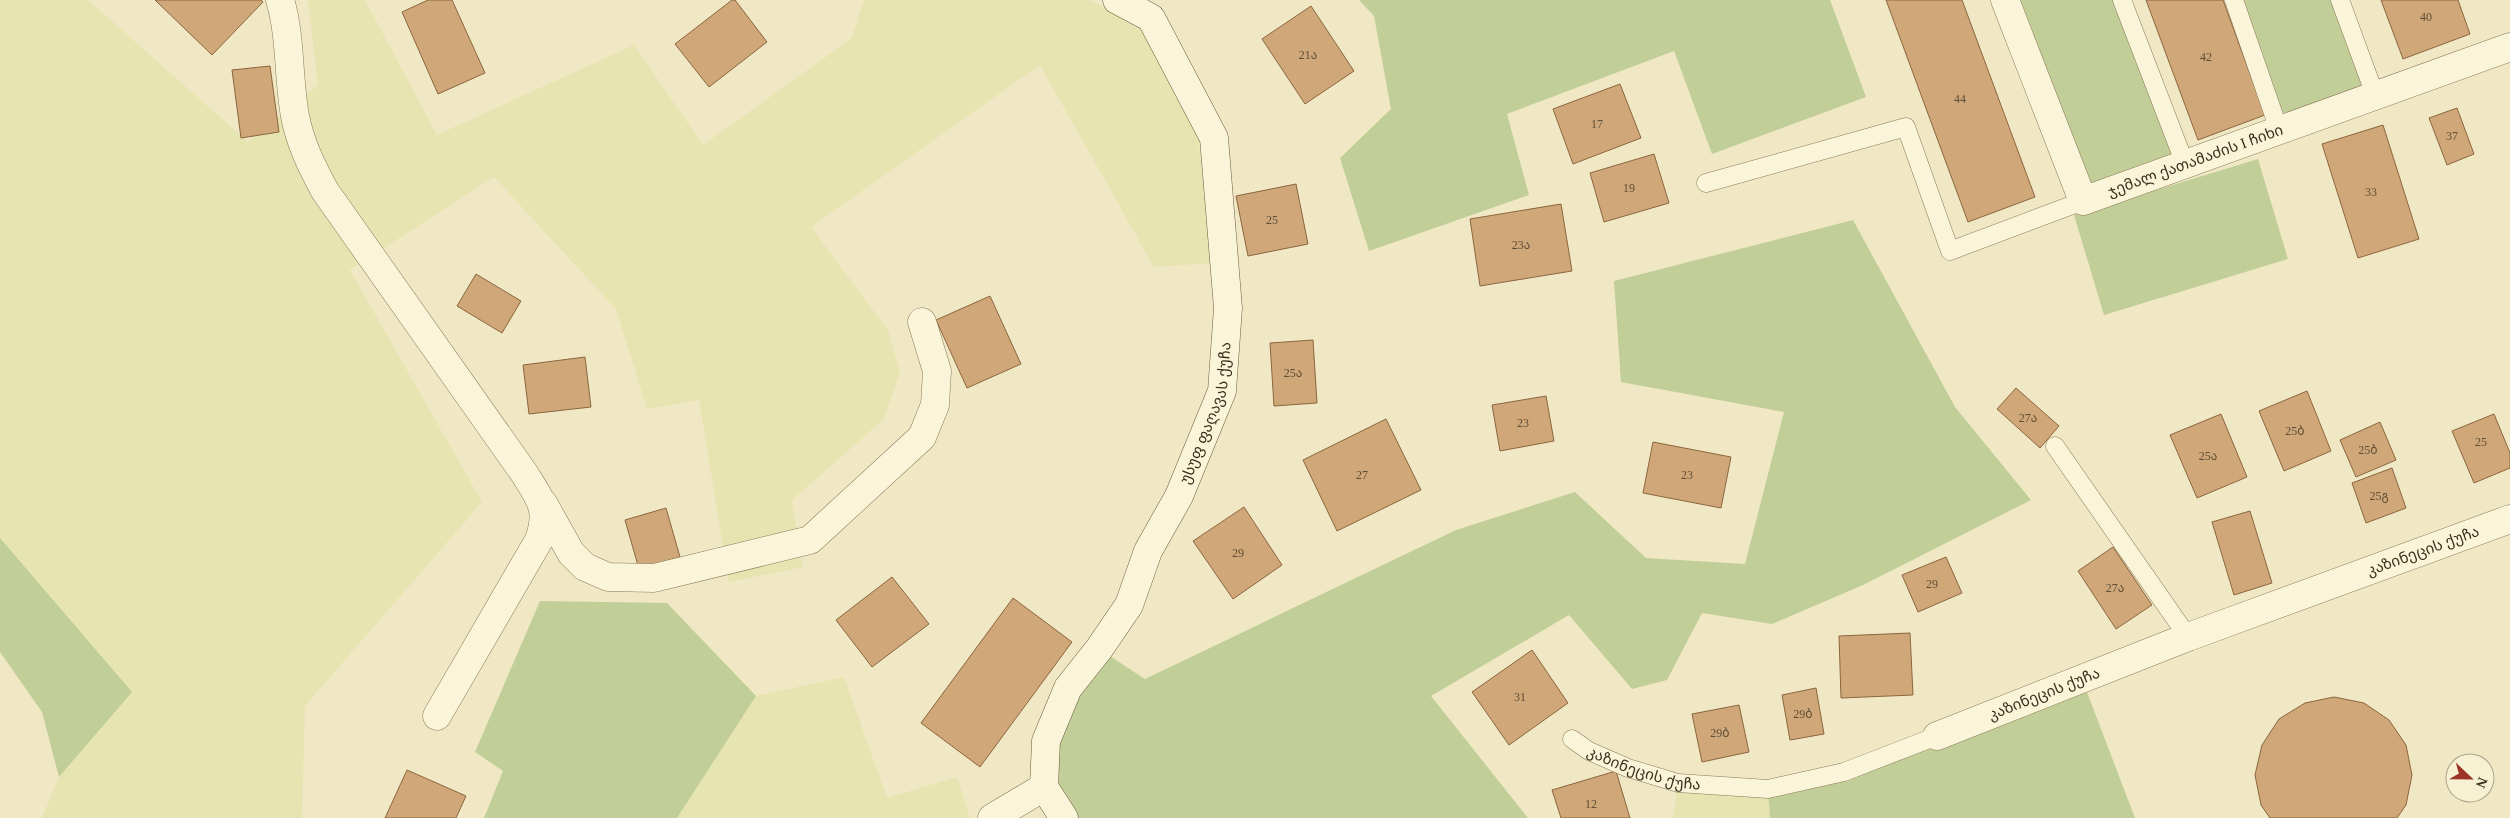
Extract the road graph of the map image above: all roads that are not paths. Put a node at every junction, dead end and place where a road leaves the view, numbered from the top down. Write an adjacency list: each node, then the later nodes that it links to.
1 (280, 0): 15 (street)
2 (1117, 0): 21 (street, უსუფ ფაღავას ქუჩა)
3 (2006, 0): 12 (street)
4 (2122, 0): 10 (lane)
5 (2234, 0): 9 (lane)
6 (2340, 0): 8 (lane)
7 (2510, 46): 8 (street, ჯემალ ქათამაძის I ჩიხი)
8 (2375, 96): 9 (street, ჯემალ ქათამაძის I ჩიხი)
9 (2279, 130): 10 (street, ჯემალ ქათამაძის I ჩიხი)
10 (2185, 164): 12 (street, ჯემალ ქათამაძის I ჩიხი)
11 (1706, 183): 12 (lane)
12 (2083, 201)
13 (922, 322): 15 (street)
14 (2054, 446): 17 (lane)
15 (543, 503): 18 (street)
16 (2510, 519): 17 (street, კაზინეცის ქუჩა)
17 (2188, 637): 19 (street, კაზინეცის ქუჩა)
18 (437, 716)
19 (1937, 736): 20 (lane, კაზინეცის ქუჩა)
20 (1572, 739)
21 (1044, 787): 22 (street); 23 (street)
22 (992, 818)
23 (1064, 818)

